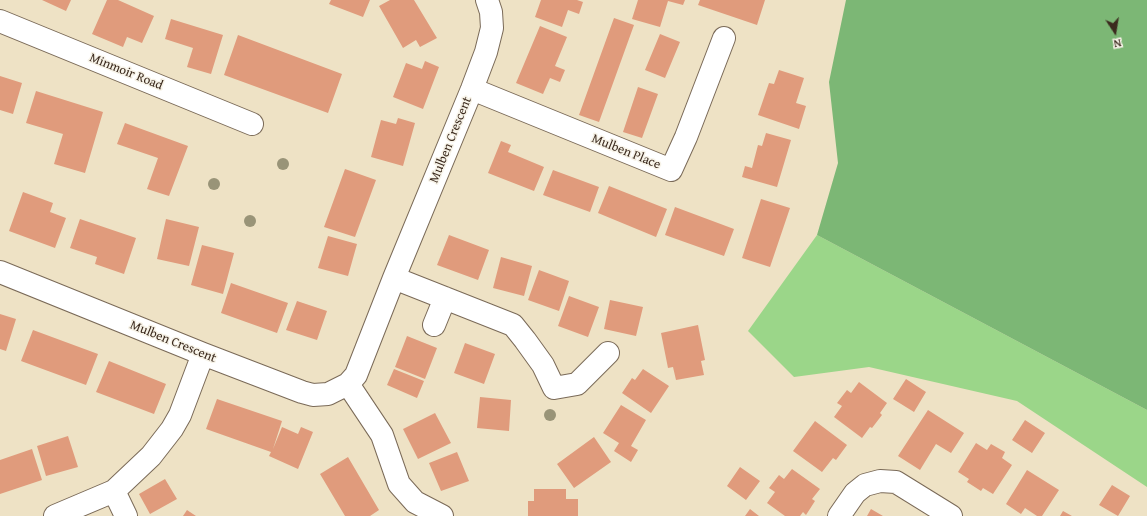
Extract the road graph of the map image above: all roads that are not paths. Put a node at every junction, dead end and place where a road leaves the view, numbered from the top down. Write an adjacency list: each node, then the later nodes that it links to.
1 (487, 0): 4 (street, Mulben Crescent)
2 (0, 21): 5 (street, Minmoir Road)
3 (724, 38): 4 (street, Mulben Place)
4 (472, 89): 7 (street, Mulben Crescent)
5 (252, 124)
6 (0, 272): 11 (street, Mulben Crescent)
7 (394, 278): 8 (street); 12 (street, Mulben Crescent)
8 (445, 298): 9 (street); 10 (street)
9 (434, 325)
10 (608, 353)
11 (203, 354): 12 (street, Mulben Crescent); 13 (street)
12 (348, 384): 16 (street)
13 (114, 491): 14 (street); 15 (street)
14 (55, 516)
15 (126, 516)
16 (442, 516)
17 (839, 516): 18 (street)
18 (951, 516)

